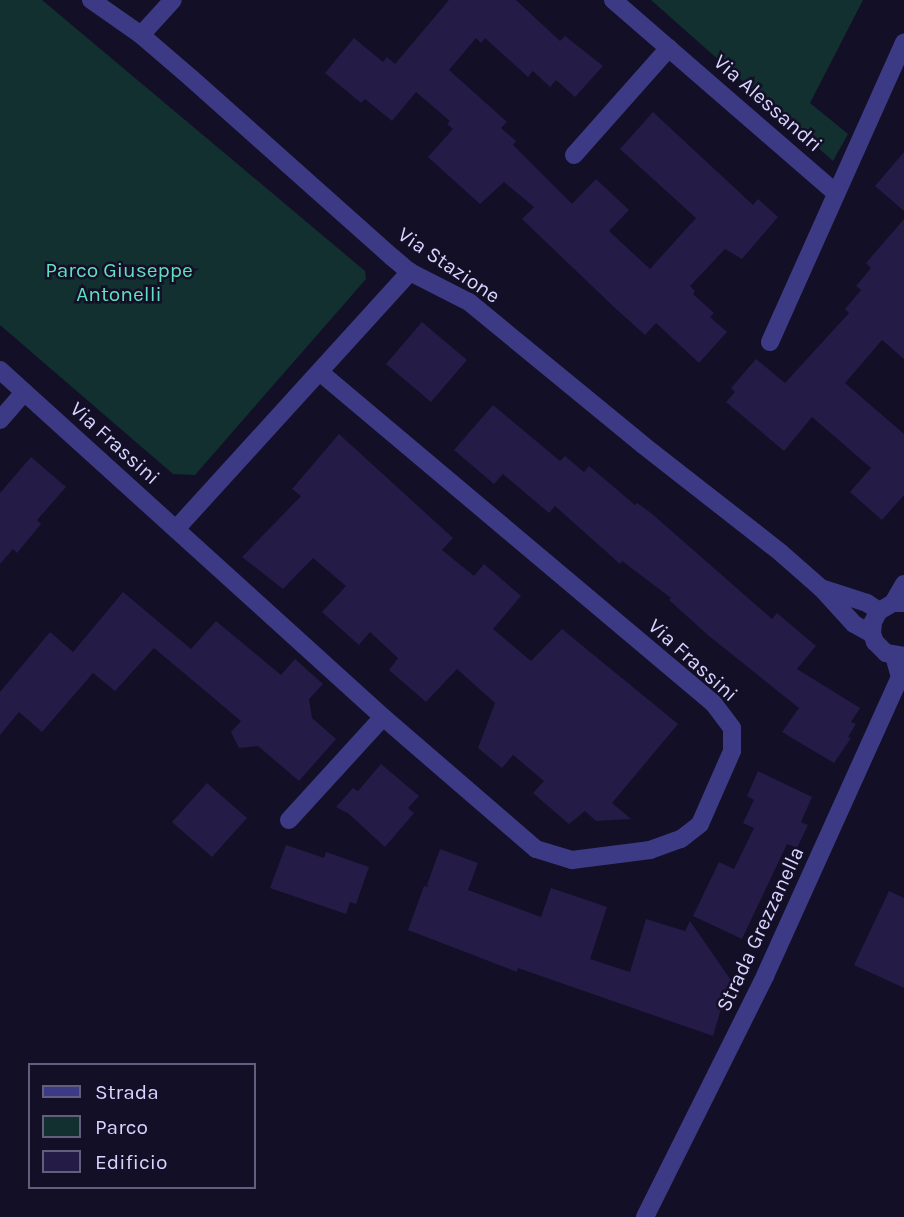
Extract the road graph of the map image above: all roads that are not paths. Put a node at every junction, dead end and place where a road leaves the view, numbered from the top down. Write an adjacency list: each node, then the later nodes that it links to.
1 (91, 0): 4 (street, Via Stazione)
2 (173, 0): 4 (street)
3 (613, 0): 6 (street, Via Alessandri)
4 (141, 35): 9 (street, Via Stazione)
5 (904, 43): 8 (street, Via Alessandri)
6 (669, 48): 7 (street); 8 (street, Via Alessandri)
7 (574, 155)
8 (836, 193): 10 (street, Via Alessandri)
9 (411, 272): 12 (street); 17 (street, Via Stazione)
10 (770, 342)
11 (0, 370): 13 (street, Via Frassini)
12 (321, 373): 15 (street); 21 (street, Via Frassini)
13 (24, 392): 14 (street); 15 (street, Via Frassini)
14 (0, 420)
15 (176, 529): 21 (street, Via Frassini)
16 (904, 584): 18 (street)
17 (821, 588): 18 (street, Via Stazione); 19 (street, Via Stazione)
18 (892, 606): 19 (street)
19 (872, 634): 20 (street, Via Stazione)
20 (899, 656): 23 (street, Strada Grezzanella)
21 (383, 717): 22 (street)
22 (289, 820)
23 (645, 1217)

